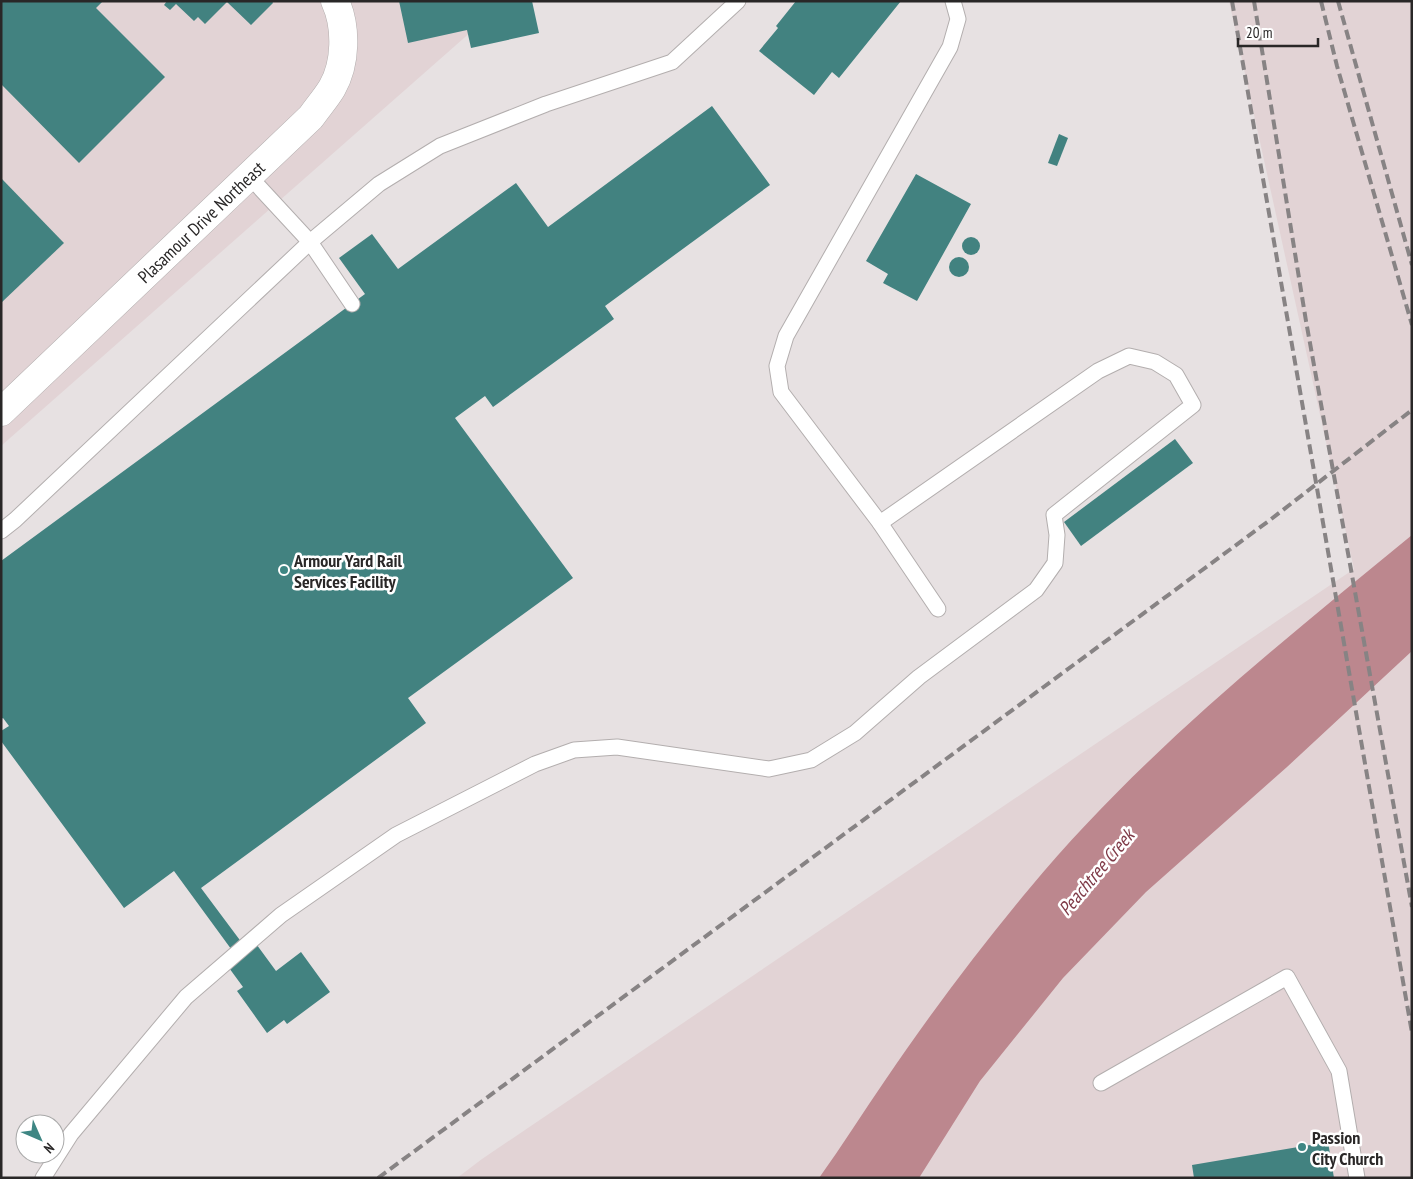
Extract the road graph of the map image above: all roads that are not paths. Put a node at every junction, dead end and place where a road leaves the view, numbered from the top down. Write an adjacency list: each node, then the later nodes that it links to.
1 (335, 1): 4 (street, Plasamour Drive Northeast)
2 (738, 1): 5 (lane)
3 (954, 1): 8 (lane)
4 (249, 176): 5 (lane); 7 (street, Plasamour Drive Northeast)
5 (310, 242): 6 (lane); 9 (lane)
6 (352, 304)
7 (1, 412)
8 (880, 523): 10 (lane); 12 (lane)
9 (1, 531)
10 (938, 609)
11 (1101, 1083): 13 (lane)
12 (43, 1178)
13 (1356, 1178)

